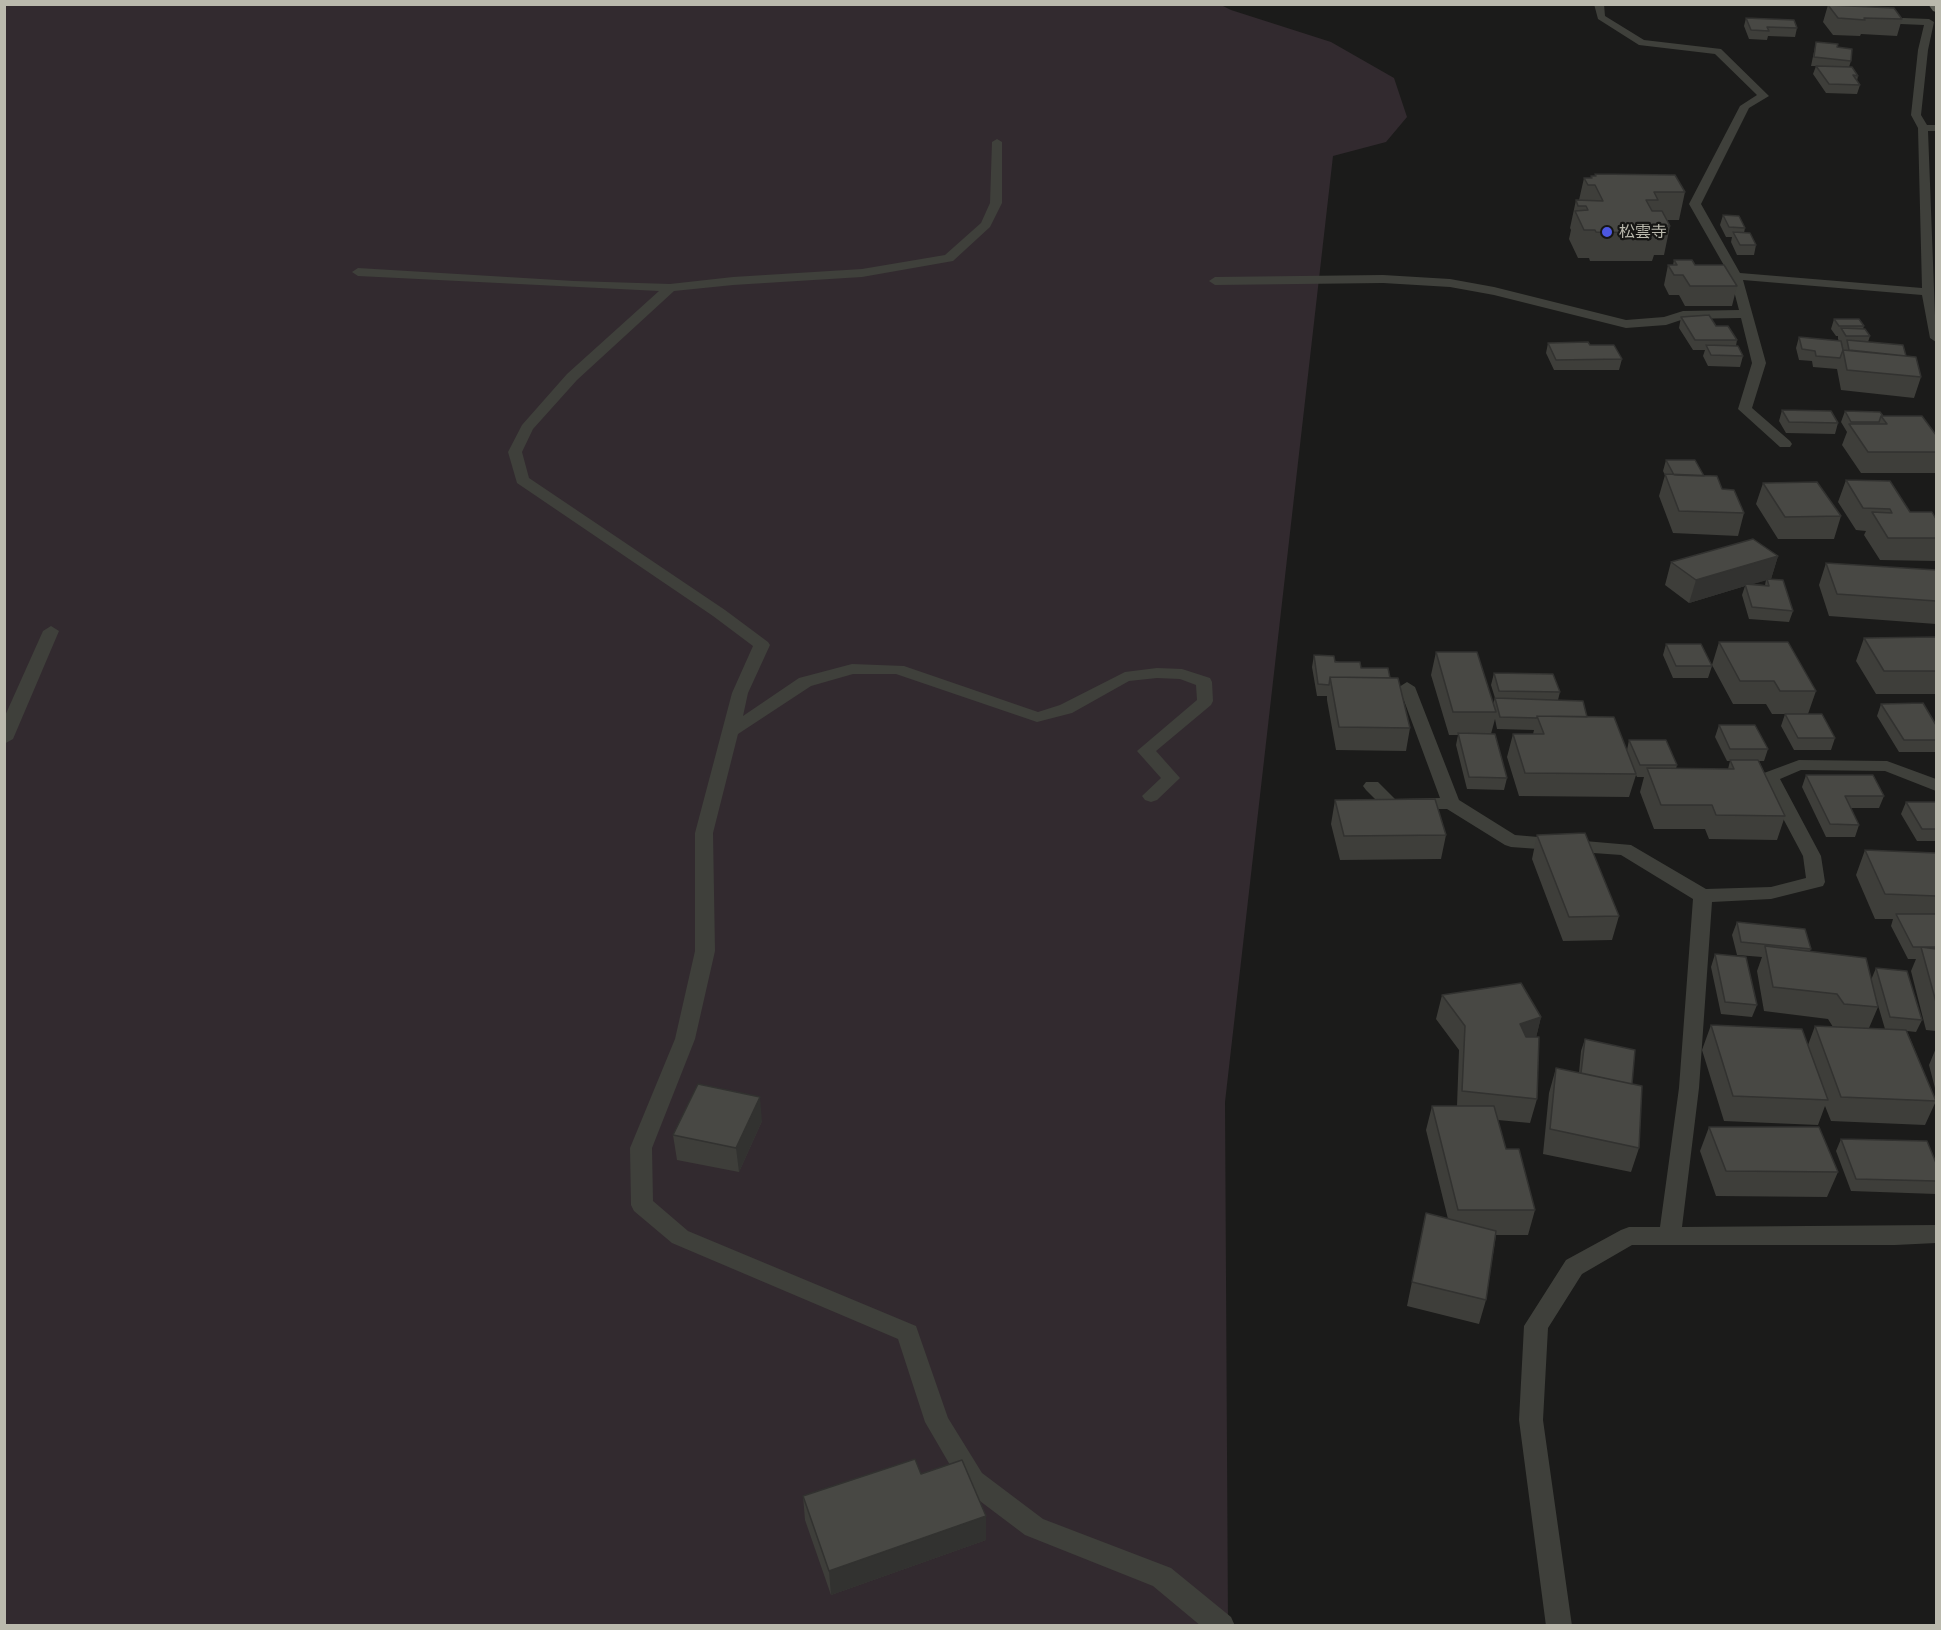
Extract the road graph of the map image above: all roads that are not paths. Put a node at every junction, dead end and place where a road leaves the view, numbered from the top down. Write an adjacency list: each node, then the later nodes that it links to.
1 (1599, 4): 9 (street)
2 (1932, 4): 3 (main road)
3 (1936, 9)
4 (1861, 20): 5 (street)
5 (1923, 128): 6 (street); 12 (street)
6 (1936, 128)
7 (997, 142): 11 (street)
8 (358, 272): 11 (street)
9 (1736, 276): 12 (street); 13 (street)
10 (1215, 281): 13 (street)
11 (670, 288): 18 (street)
12 (1928, 292): 14 (street)
13 (1746, 314): 15 (street)
14 (1936, 338)
15 (1785, 444)
16 (51, 631): 19 (street)
17 (1407, 687): 23 (street)
18 (730, 731): 22 (street); 27 (street)
19 (4, 739)
20 (1936, 785): 24 (street)
21 (1372, 786): 23 (street)
22 (1151, 796)
23 (1451, 803): 24 (street)
24 (1703, 896): 26 (street)
25 (1936, 1233): 26 (street)
26 (1670, 1236): 28 (street)
27 (1222, 1626)
28 (1558, 1626)

